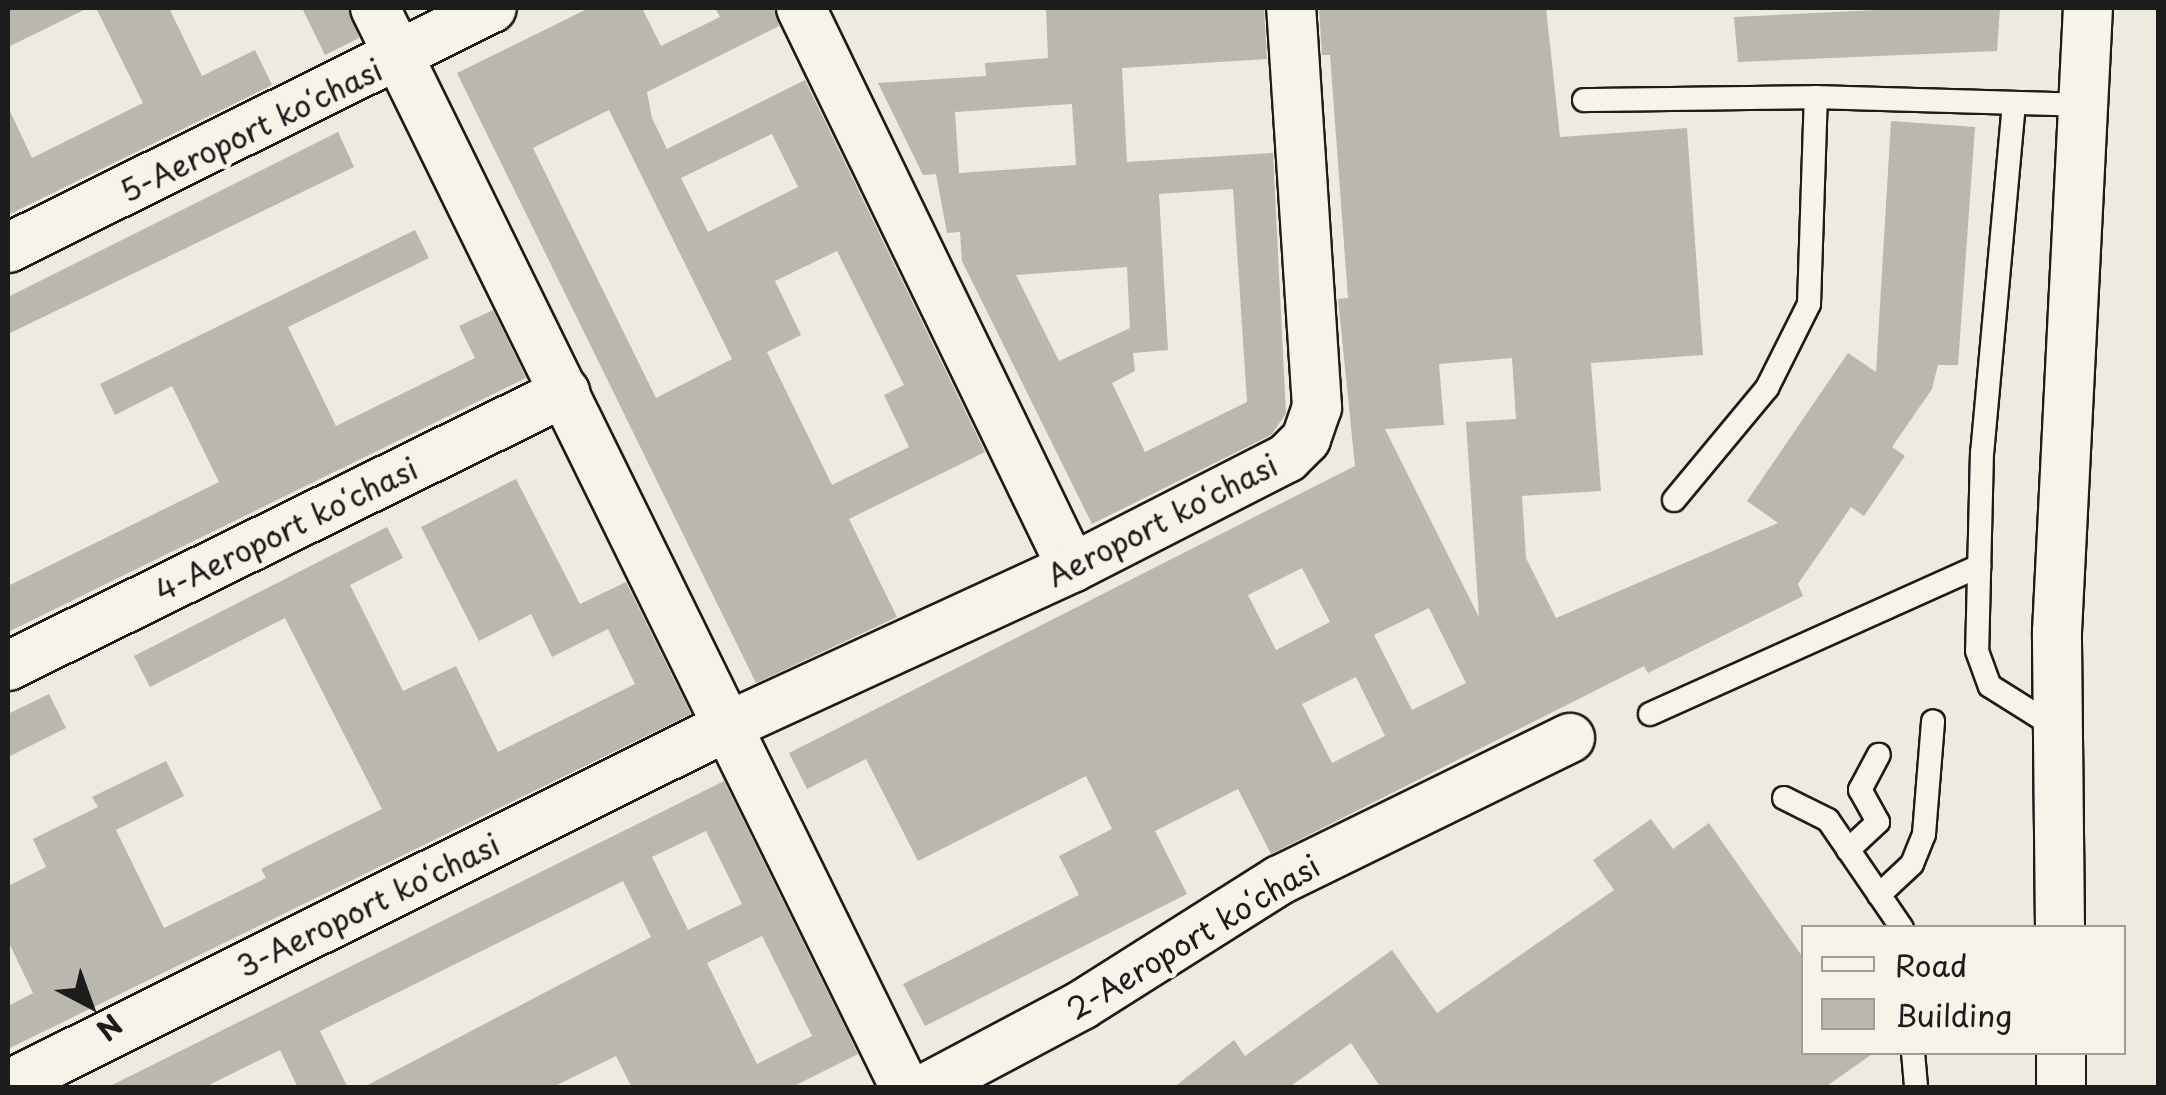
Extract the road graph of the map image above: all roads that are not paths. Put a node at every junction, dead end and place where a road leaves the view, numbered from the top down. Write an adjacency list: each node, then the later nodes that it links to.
1 (375, 8): 6 (street)
2 (492, 8): 6 (street, 5-Aeroport koʻchasi)
3 (801, 8): 15 (street)
4 (1291, 8): 15 (street, Aeroport koʻchasi)
5 (2088, 8): 10 (street)
6 (399, 58): 11 (street, 5-Aeroport koʻchasi); 12 (street)
7 (1816, 97): 8 (lane); 9 (lane); 13 (lane)
8 (1584, 100)
9 (2014, 102): 10 (lane); 14 (lane)
10 (2086, 105): 20 (street)
11 (8, 248)
12 (566, 392): 16 (street, 4-Aeroport koʻchasi); 19 (street)
13 (1674, 500)
14 (1979, 566): 17 (lane); 20 (lane)
15 (1072, 568): 19 (street, Aeroport koʻchasi)
16 (8, 666)
17 (1650, 714)
18 (1933, 722): 25 (lane)
19 (728, 726): 30 (street, 3-Aeroport koʻchasi); 31 (street)
20 (2058, 728): 27 (street)
21 (1570, 738): 32 (street, 2-Aeroport koʻchasi)
22 (1880, 755): 24 (lane)
23 (1784, 798): 24 (lane)
24 (1848, 850): 25 (lane)
25 (1879, 895): 26 (lane)
26 (1900, 925)
27 (2060, 925)
28 (1914, 1055): 33 (lane)
29 (2061, 1055): 34 (street)
30 (8, 1084)
31 (905, 1088)
32 (926, 1088)
33 (1916, 1088)
34 (2061, 1088)

